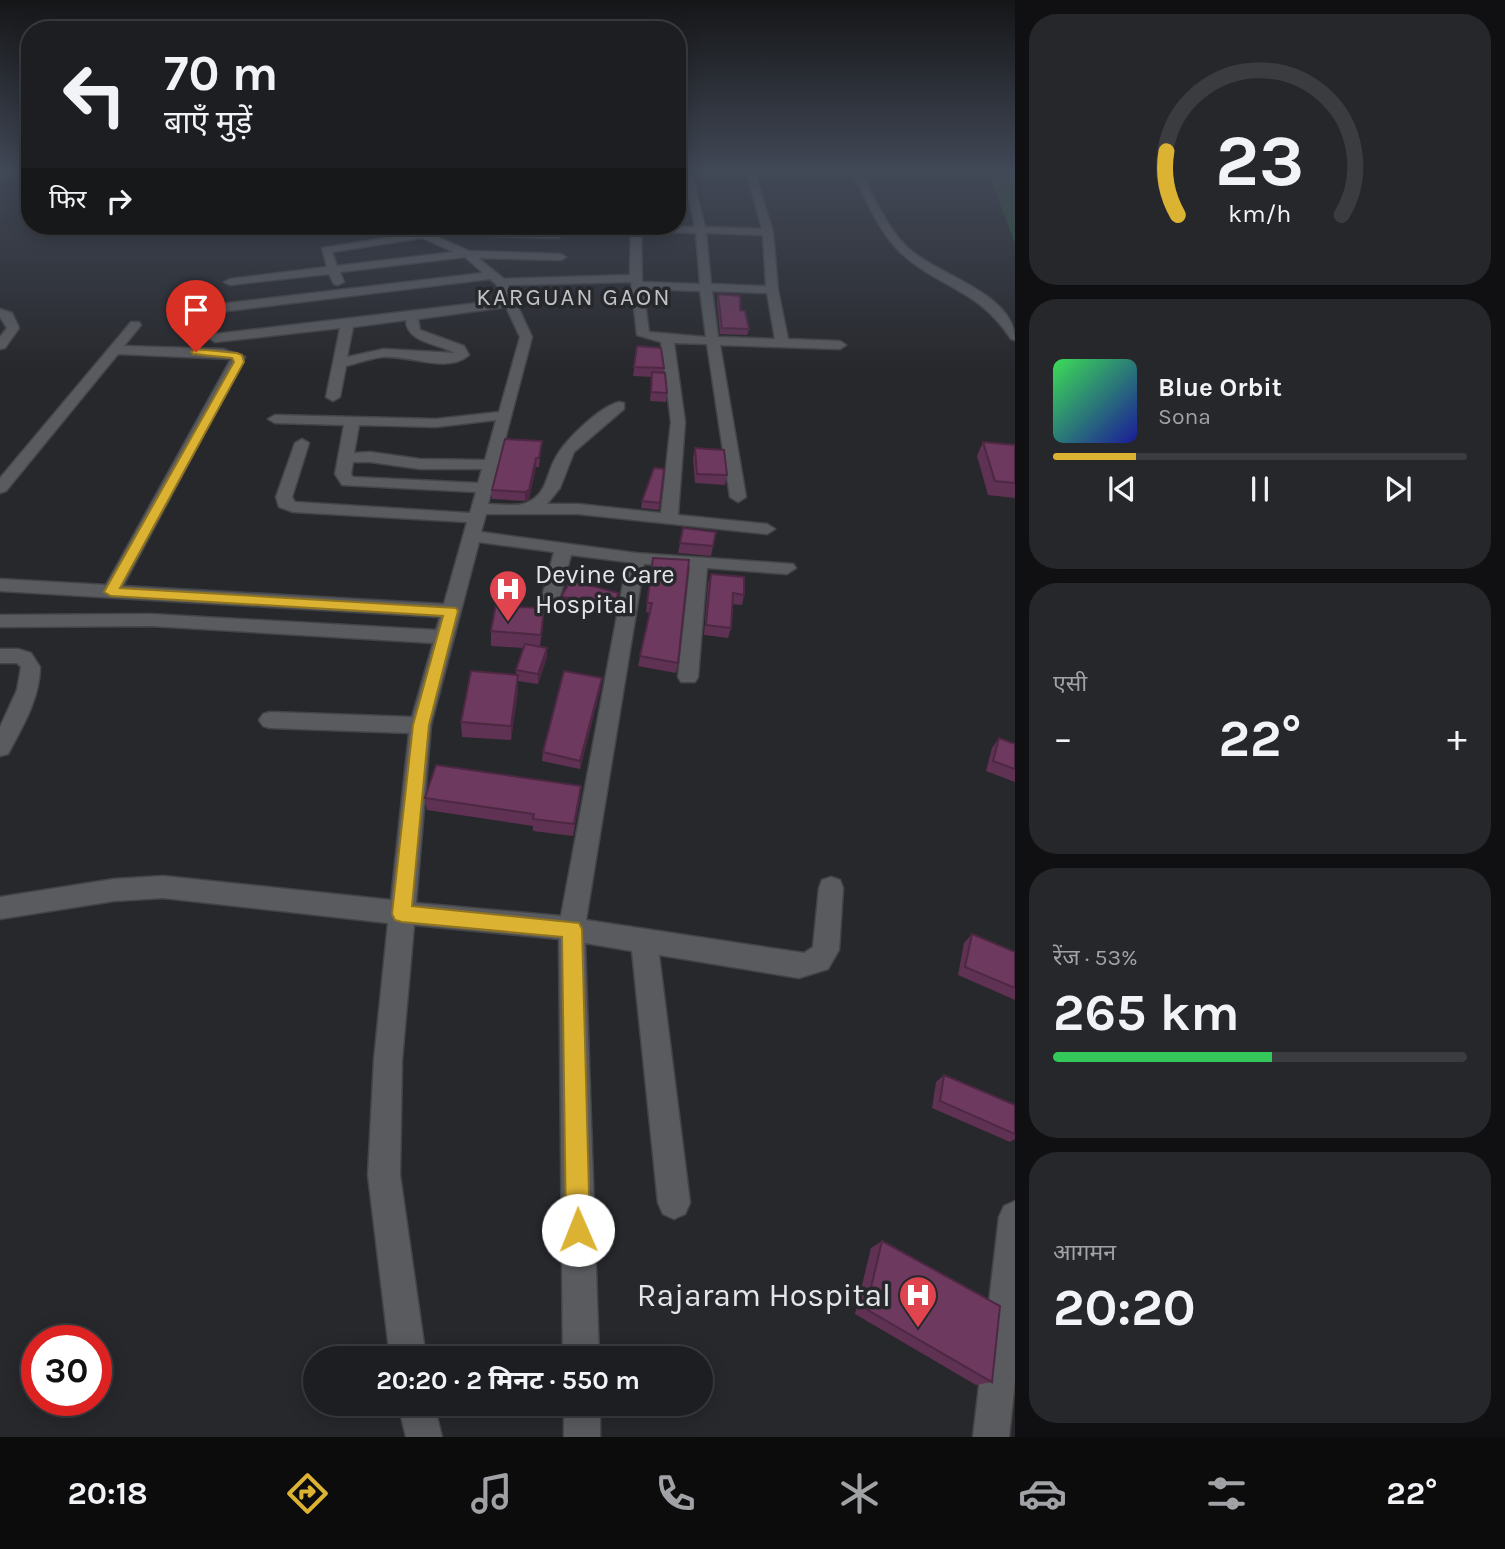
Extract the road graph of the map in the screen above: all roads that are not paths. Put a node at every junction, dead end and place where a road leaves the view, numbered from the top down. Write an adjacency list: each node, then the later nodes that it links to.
1 (382, 237): 10 (street)
2 (429, 237): 8 (street)
3 (559, 237): 9 (street)
4 (636, 237): 14 (street)
5 (702, 237): 15 (street)
6 (768, 237): 16 (street)
7 (896, 237): 24 (street)
8 (467, 254): 9 (street); 10 (street); 11 (street)
9 (561, 257): 12 (street)
10 (332, 270): 13 (street); 17 (street)
11 (497, 279): 12 (street); 17 (street); 18 (street)
12 (565, 281): 14 (street)
13 (230, 282)
14 (636, 282): 15 (street); 26 (street)
15 (705, 286): 16 (street); 27 (street)
16 (772, 290): 28 (street)
17 (345, 295): 19 (street)
18 (511, 303): 21 (street); 35 (street)
19 (195, 311)
20 (0, 313): 29 (street)
21 (412, 316): 22 (street); 32 (street)
22 (347, 324): 25 (street); 32 (street)
23 (135, 325): 31 (street)
24 (1015, 336)
25 (215, 338)
26 (667, 339): 27 (street); 45 (street)
27 (713, 341): 28 (street); 42 (street)
28 (782, 343): 30 (street)
29 (0, 345)
30 (840, 345)
31 (115, 350): 41 (street); 52 (street)
32 (340, 363): 33 (street)
33 (333, 397)
34 (619, 406): 43 (street)
35 (506, 415): 37 (street); 40 (street)
36 (275, 419): 37 (street)
37 (352, 421): 39 (street)
38 (302, 443): 44 (street)
39 (346, 458): 40 (street); 44 (street)
40 (492, 465): 44 (street)
41 (0, 488)
42 (738, 497)
43 (530, 508): 44 (street); 45 (street)
44 (479, 512): 47 (street); 54 (street)
45 (669, 518): 46 (street)
46 (768, 529)
47 (564, 549): 48 (street); 53 (street)
48 (636, 558): 49 (street); 65 (street)
49 (699, 562): 50 (street); 58 (street)
50 (787, 568)
51 (0, 585): 52 (street)
52 (111, 592): 54 (street)
53 (548, 608)
54 (451, 611): 56 (street)
55 (0, 621): 56 (street)
56 (444, 637): 60 (street)
57 (0, 656): 61 (street)
58 (688, 677)
59 (270, 720): 60 (street)
60 (421, 725): 64 (street)
61 (0, 748)
62 (831, 888): 66 (street)
63 (0, 908): 64 (street)
64 (402, 914): 65 (street); 69 (street)
65 (572, 929): 66 (street); 70 (street)
66 (644, 941): 67 (street)
67 (674, 1203)
68 (1015, 1217): 75 (street)
69 (406, 1346)
70 (581, 1346)
71 (419, 1416): 73 (street)
72 (582, 1416): 74 (street)
73 (424, 1437)
74 (582, 1437)
75 (991, 1437)

